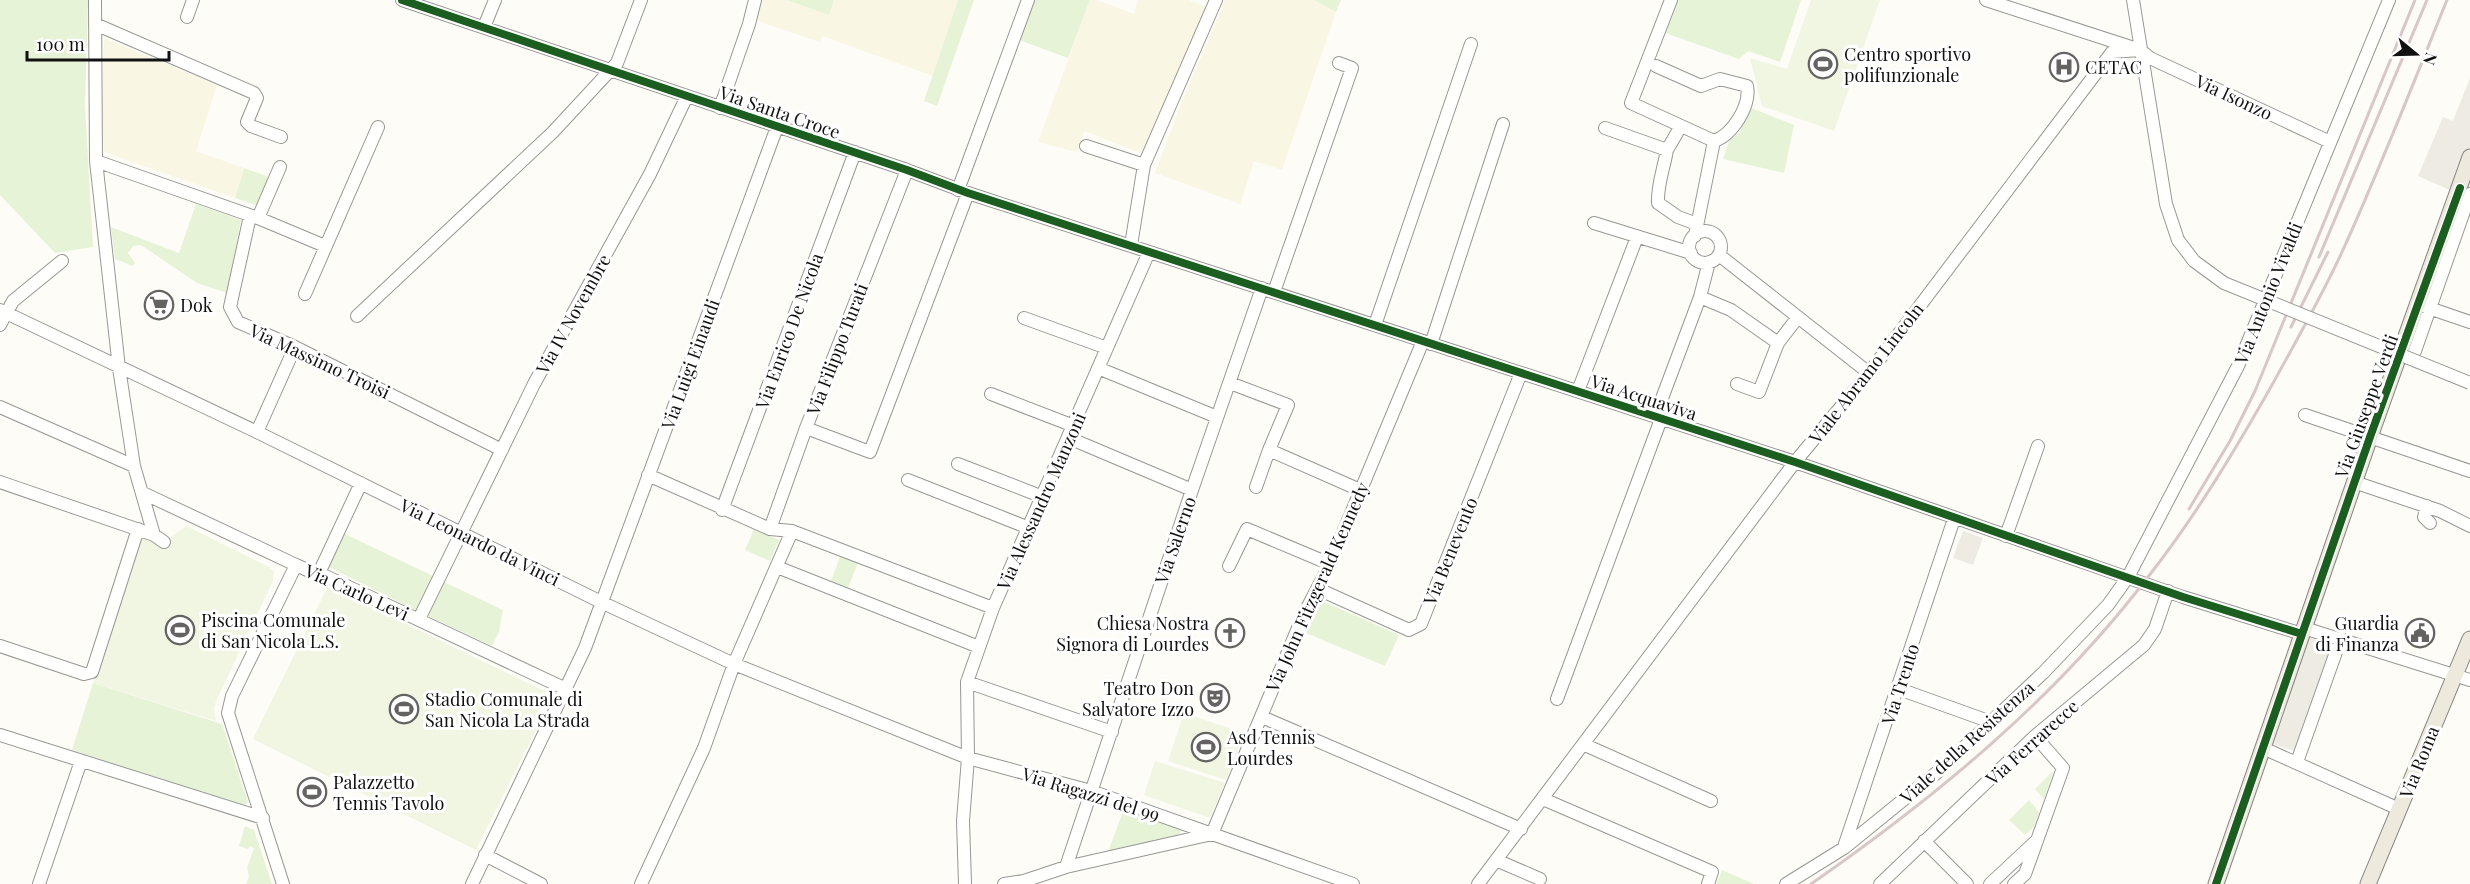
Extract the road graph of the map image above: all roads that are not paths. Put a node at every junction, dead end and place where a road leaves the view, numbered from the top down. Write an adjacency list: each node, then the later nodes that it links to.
1 (95, 0): 14 (street)
2 (193, 0): 13 (street)
3 (402, 0): 15 (street, Via Santa Croce)
4 (495, 0): 15 (street)
5 (641, 0): 20 (street)
6 (755, 0): 22 (street)
7 (1028, 0): 40 (street)
8 (1216, 0): 36 (street)
9 (1671, 0): 24 (street)
10 (1986, 0): 17 (street, Via Isonzo)
11 (2133, 0): 17 (street)
12 (2389, 0): 30 (street, Via Antonio Vivaldi)
13 (187, 17)
14 (96, 24): 28 (street); 35 (street)
15 (484, 27): 20 (street, Via Santa Croce)
16 (1470, 44): 60 (street)
17 (2140, 50): 30 (street, Via Isonzo); 69 (street, Viale Abramo Lincoln); 72 (street, bridge)
18 (1339, 63): 51 (street, Via Salerno)
19 (1656, 66): 29 (street)
20 (611, 69): 21 (street, Via Santa Croce); 56 (street)
21 (687, 96): 22 (street, Via Santa Croce); 86 (street, Via IV Novembre)
22 (720, 108): 26 (street, Via Santa Croce)
23 (1503, 124): 62 (street, Via John Fitzgerald Kennedy)
24 (1681, 126): 29 (street); 32 (street)
25 (378, 127): 46 (street)
26 (777, 127): 33 (street, Via Santa Croce); 92 (street, Via Luigi Einaudi)
27 (1605, 128): 32 (street)
28 (281, 137)
29 (1714, 141): 43 (street)
30 (2330, 142): 118 (street, Via Antonio Vivaldi)
31 (1086, 146): 36 (street)
32 (1667, 150): 43 (street)
33 (855, 152): 38 (street, Via Santa Croce); 103 (street, Via Enrico De Nicola)
34 (2470, 158): 39 (main road, Via Giuseppe Verdi)
35 (96, 161): 41 (street); 67 (street)
36 (1144, 165): 45 (street)
37 (280, 167): 41 (street, Via Massimo Troisi)
38 (907, 170): 40 (street, Via Santa Croce); 81 (street, Via Filippo Turati)
39 (2466, 185): 54 (main road, Via Giuseppe Verdi)
40 (963, 191): 45 (street, Via Santa Croce); 81 (street)
41 (254, 217): 46 (street); 64 (street, Via Massimo Troisi)
42 (1594, 223): 44 (street)
43 (1696, 230): 48 (street); 49 (street)
44 (1637, 237): 48 (street); 74 (street)
45 (1131, 245): 47 (street, Via Santa Croce)
46 (325, 246): 52 (street)
47 (1149, 252): 51 (street, Via Acquaviva); 65 (street, Via Alessandro Manzoni)
48 (1691, 253): 49 (street)
49 (1714, 259): 53 (street); 57 (street)
50 (62, 261): 55 (street)
51 (1268, 290): 60 (street, Via Acquaviva); 71 (street, Via Salerno)
52 (305, 294)
53 (1700, 297): 63 (street); 79 (street)
54 (2424, 306): 59 (street); 66 (street, Via Giuseppe Verdi); 83 (main road, Via Giuseppe Verdi)
55 (3, 312): 61 (street); 67 (street, Via Leonardo da Vinci)
56 (357, 316)
57 (1798, 317): 63 (street); 69 (street)
58 (1024, 318): 65 (street)
59 (2470, 322)
60 (1375, 325): 62 (street, Via Acquaviva)
61 (0, 326)
62 (1427, 342): 70 (street, Via Acquaviva); 99 (street, Via John Fitzgerald Kennedy)
63 (1778, 343): 73 (street)
64 (295, 347): 82 (street); 86 (street, Via Massimo Troisi)
65 (1107, 348): 68 (street, Via Alessandro Manzoni)
66 (2415, 351)
67 (119, 368): 82 (street, Via Leonardo da Vinci); 90 (street)
68 (1098, 369): 78 (street); 80 (street, Via Alessandro Manzoni)
69 (1869, 372): 88 (street, Viale Abramo Lincoln)
70 (1521, 373): 74 (street, Via Acquaviva); 119 (street, Via Benevento)
71 (1230, 383): 78 (street, Via Salerno); 87 (street)
72 (2470, 383)
73 (1737, 384)
74 (1578, 391): 79 (street, Via Acquaviva)
75 (991, 394): 80 (street)
76 (0, 406): 90 (street)
77 (2305, 415): 83 (street)
78 (1217, 417): 98 (street, Via Salerno)
79 (1658, 418): 88 (street, Via Acquaviva); 135 (street)
80 (1074, 426): 84 (street, Via Alessandro Manzoni)
81 (806, 428): 109 (street, Via Filippo Turati)
82 (257, 432): 96 (street, Via Leonardo da Vinci)
83 (2370, 437): 91 (street); 95 (main road, Via Giuseppe Verdi)
84 (1069, 438): 98 (street); 101 (street, Via Alessandro Manzoni)
85 (2038, 446): 112 (street)
86 (502, 450): 111 (street, Via IV Novembre)
87 (1269, 450): 97 (street); 99 (street)
88 (1795, 462): 104 (street, Via Acquaviva); 141 (street, Viale Abramo Lincoln)
89 (958, 464): 101 (street)
90 (134, 466): 100 (street)
91 (2470, 471)
92 (648, 475): 103 (street); 121 (street, Via Luigi Einaudi)
93 (908, 480): 107 (street)
94 (0, 482): 108 (street)
95 (2354, 482): 102 (street); 124 (main road, Via Giuseppe Verdi)
96 (361, 483): 111 (street, Via Leonardo da Vinci); 117 (street)
97 (1256, 487)
98 (1192, 490): 138 (street, Via Salerno)
99 (1360, 490): 113 (street, Via John Fitzgerald Kennedy)
100 (143, 493): 108 (street); 114 (street)
101 (1043, 497): 107 (street, Via Alessandro Manzoni)
102 (2427, 506): 105 (street); 106 (street)
103 (722, 510): 109 (street)
104 (1954, 519): 112 (street, Via Acquaviva); 134 (street, Via Trento)
105 (2430, 523)
106 (2470, 526)
107 (1029, 528): 122 (street, Via Alessandro Manzoni)
108 (138, 529): 127 (street)
109 (770, 530): 110 (street)
110 (792, 531): 116 (street); 122 (street)
111 (460, 533): 121 (street, Via Leonardo da Vinci); 123 (street, Via IV Novembre)
112 (2006, 536): 118 (street, Via Acquaviva)
113 (1330, 564): 115 (street); 119 (street, Via John Fitzgerald Kennedy)
114 (296, 565): 117 (street, Via Carlo Levi); 150 (street, Via Carlo Levi)
115 (1229, 566)
116 (777, 567): 128 (street); 129 (street)
117 (320, 573): 123 (street, Via Carlo Levi)
118 (2128, 577): 120 (street, Via Acquaviva); 137 (street, Viale della Resistenza)
119 (1318, 589): 136 (street, Via John Fitzgerald Kennedy)
120 (2168, 591): 124 (street, Via Acquaviva); 140 (street, Via Ferrarecce)
121 (602, 602): 129 (street, Via Leonardo da Vinci); 133 (street, Via Luigi Einaudi)
122 (993, 608): 128 (street, Via Alessandro Manzoni)
123 (419, 619): 133 (street, Via Carlo Levi)
124 (2303, 631): 125 (street, Via Acquaviva); 142 (main road, Via Giuseppe Verdi)
125 (2341, 638): 130 (street, Via Acquaviva); 145 (street)
126 (2470, 639): 130 (main road, Via Roma)
127 (0, 646)
128 (979, 647): 132 (street, Via Alessandro Manzoni)
129 (734, 664): 143 (street, Via Leonardo da Vinci); 164 (street)
130 (2455, 675): 131 (street, Via Acquaviva); 149 (main road, Via Roma)
131 (2470, 680)
132 (967, 682): 138 (street); 143 (street, Via Alessandro Manzoni)
133 (566, 689): 156 (street, Via Luigi Einaudi)
134 (1899, 689): 137 (street); 155 (street, Via Trento)
135 (1557, 699)
136 (1262, 717): 151 (street); 152 (street, Via John Fitzgerald Kennedy)
137 (1991, 722): 155 (street, Viale della Resistenza)
138 (1112, 732): 146 (street, Via Salerno)
139 (0, 735): 144 (street)
140 (2035, 736): 153 (street, Via Ferrarecce); 154 (street)
141 (1584, 745): 147 (street, Viale Abramo Lincoln); 148 (street)
142 (2263, 748): 145 (street); 175 (main road, Via Giuseppe Verdi)
143 (968, 758): 146 (street, Via Ragazzi del 99); 165 (street, Via Alessandro Manzoni)
144 (81, 761): 150 (street); 160 (street)
145 (2297, 762): 149 (street)
146 (1091, 791): 152 (street, Via Ragazzi del 99); 158 (street, Via Salerno)
147 (1543, 799): 151 (street, Viale Abramo Lincoln); 169 (street)
148 (1711, 801)
149 (2400, 809): 176 (main road, Via Roma)
150 (263, 818): 161 (street, Via Carlo Levi)
151 (1521, 829): 157 (street, Viale Abramo Lincoln)
152 (1212, 834): 158 (street); 167 (street, Via Ragazzi del 99)
153 (1924, 841): 171 (street, Via Ferrarecce); 172 (street)
154 (2036, 841): 173 (street); 174 (street)
155 (1844, 848): 170 (street, Viale della Resistenza)
156 (485, 855): 162 (street, Via Luigi Einaudi); 163 (street)
157 (1496, 860): 159 (street); 168 (street, Viale Abramo Lincoln)
158 (1066, 867): 166 (street)
159 (1540, 879)
160 (39, 884)
161 (283, 884)
162 (472, 884)
163 (541, 884)
164 (641, 884)
165 (965, 884)
166 (1004, 884)
167 (1353, 884)
168 (1478, 884)
169 (1708, 884)
170 (1786, 884)
171 (1880, 884)
172 (1967, 884)
173 (1989, 884)
174 (2014, 884)
175 (2216, 884)
176 (2368, 884)

